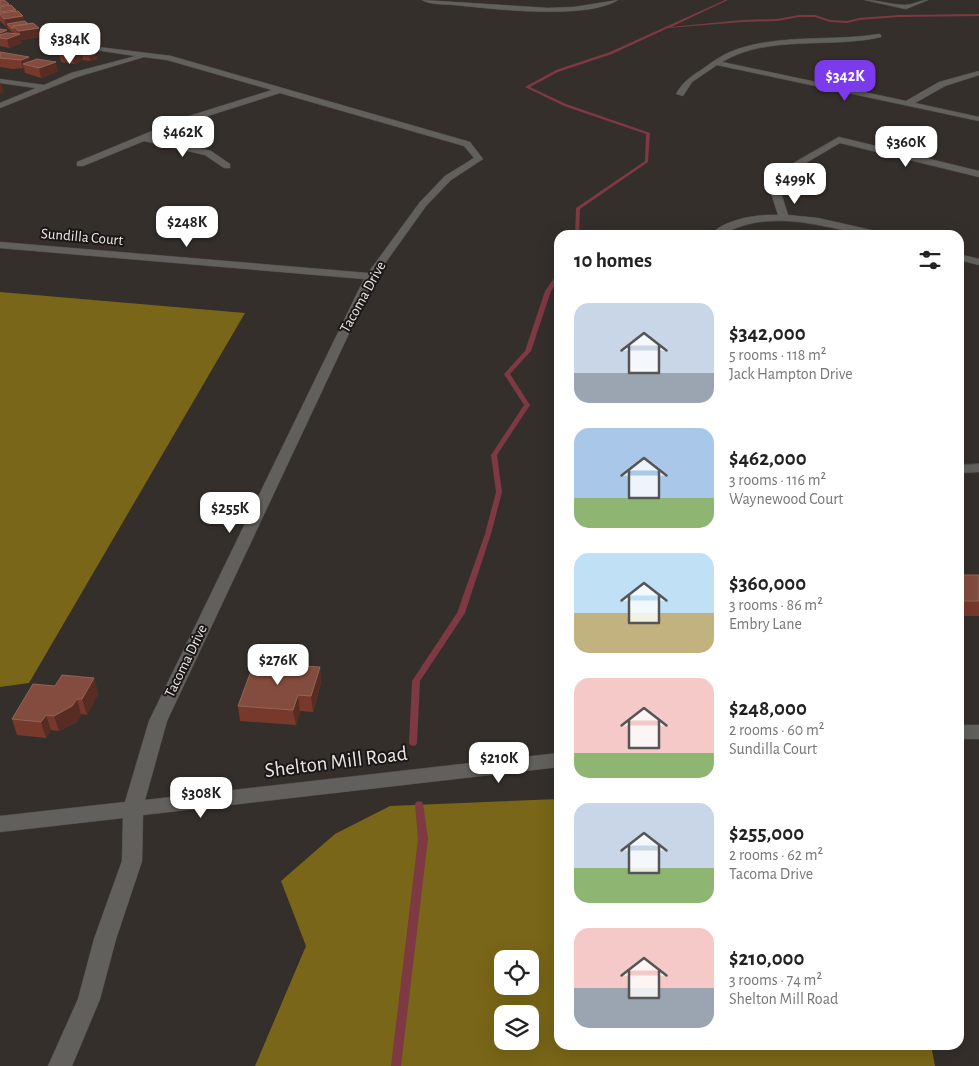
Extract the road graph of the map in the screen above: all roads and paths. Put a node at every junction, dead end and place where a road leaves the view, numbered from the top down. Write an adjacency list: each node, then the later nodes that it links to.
1 (425, 0): 6 (street)
2 (510, 0): 6 (street)
3 (615, 0): 6 (street)
4 (868, 0): 5 (street)
5 (926, 0)
6 (502, 7)
7 (879, 36): 10 (street)
8 (90, 48): 9 (street, Tacoma Drive)
9 (150, 54): 13 (street); 14 (street, Tacoma Drive)
10 (716, 63): 15 (street); 16 (street)
11 (979, 73): 16 (street)
12 (0, 81): 13 (street)
13 (44, 87): 17 (street)
14 (280, 90): 19 (street); 29 (street, Tacoma Drive)
15 (680, 94)
16 (907, 104): 18 (street)
17 (0, 106)
18 (979, 119)
19 (144, 138): 20 (street); 21 (street)
20 (80, 164)
21 (227, 166)
22 (979, 174): 23 (street)
23 (784, 217): 24 (street); 25 (street)
24 (722, 230)
25 (858, 230)
26 (0, 245): 29 (street, Sundilla Court)
27 (964, 258): 28 (street)
28 (979, 262)
29 (371, 276): 35 (street, Tacoma Drive)
30 (979, 468): 31 (street)
31 (964, 469)
32 (964, 732): 33 (street)
33 (979, 732)
34 (554, 761): 35 (street, Shelton Mill Road)
35 (134, 809): 36 (street, Shelton Mill Road); 37 (street, Tacoma Drive)
36 (0, 824)
37 (60, 1066)

